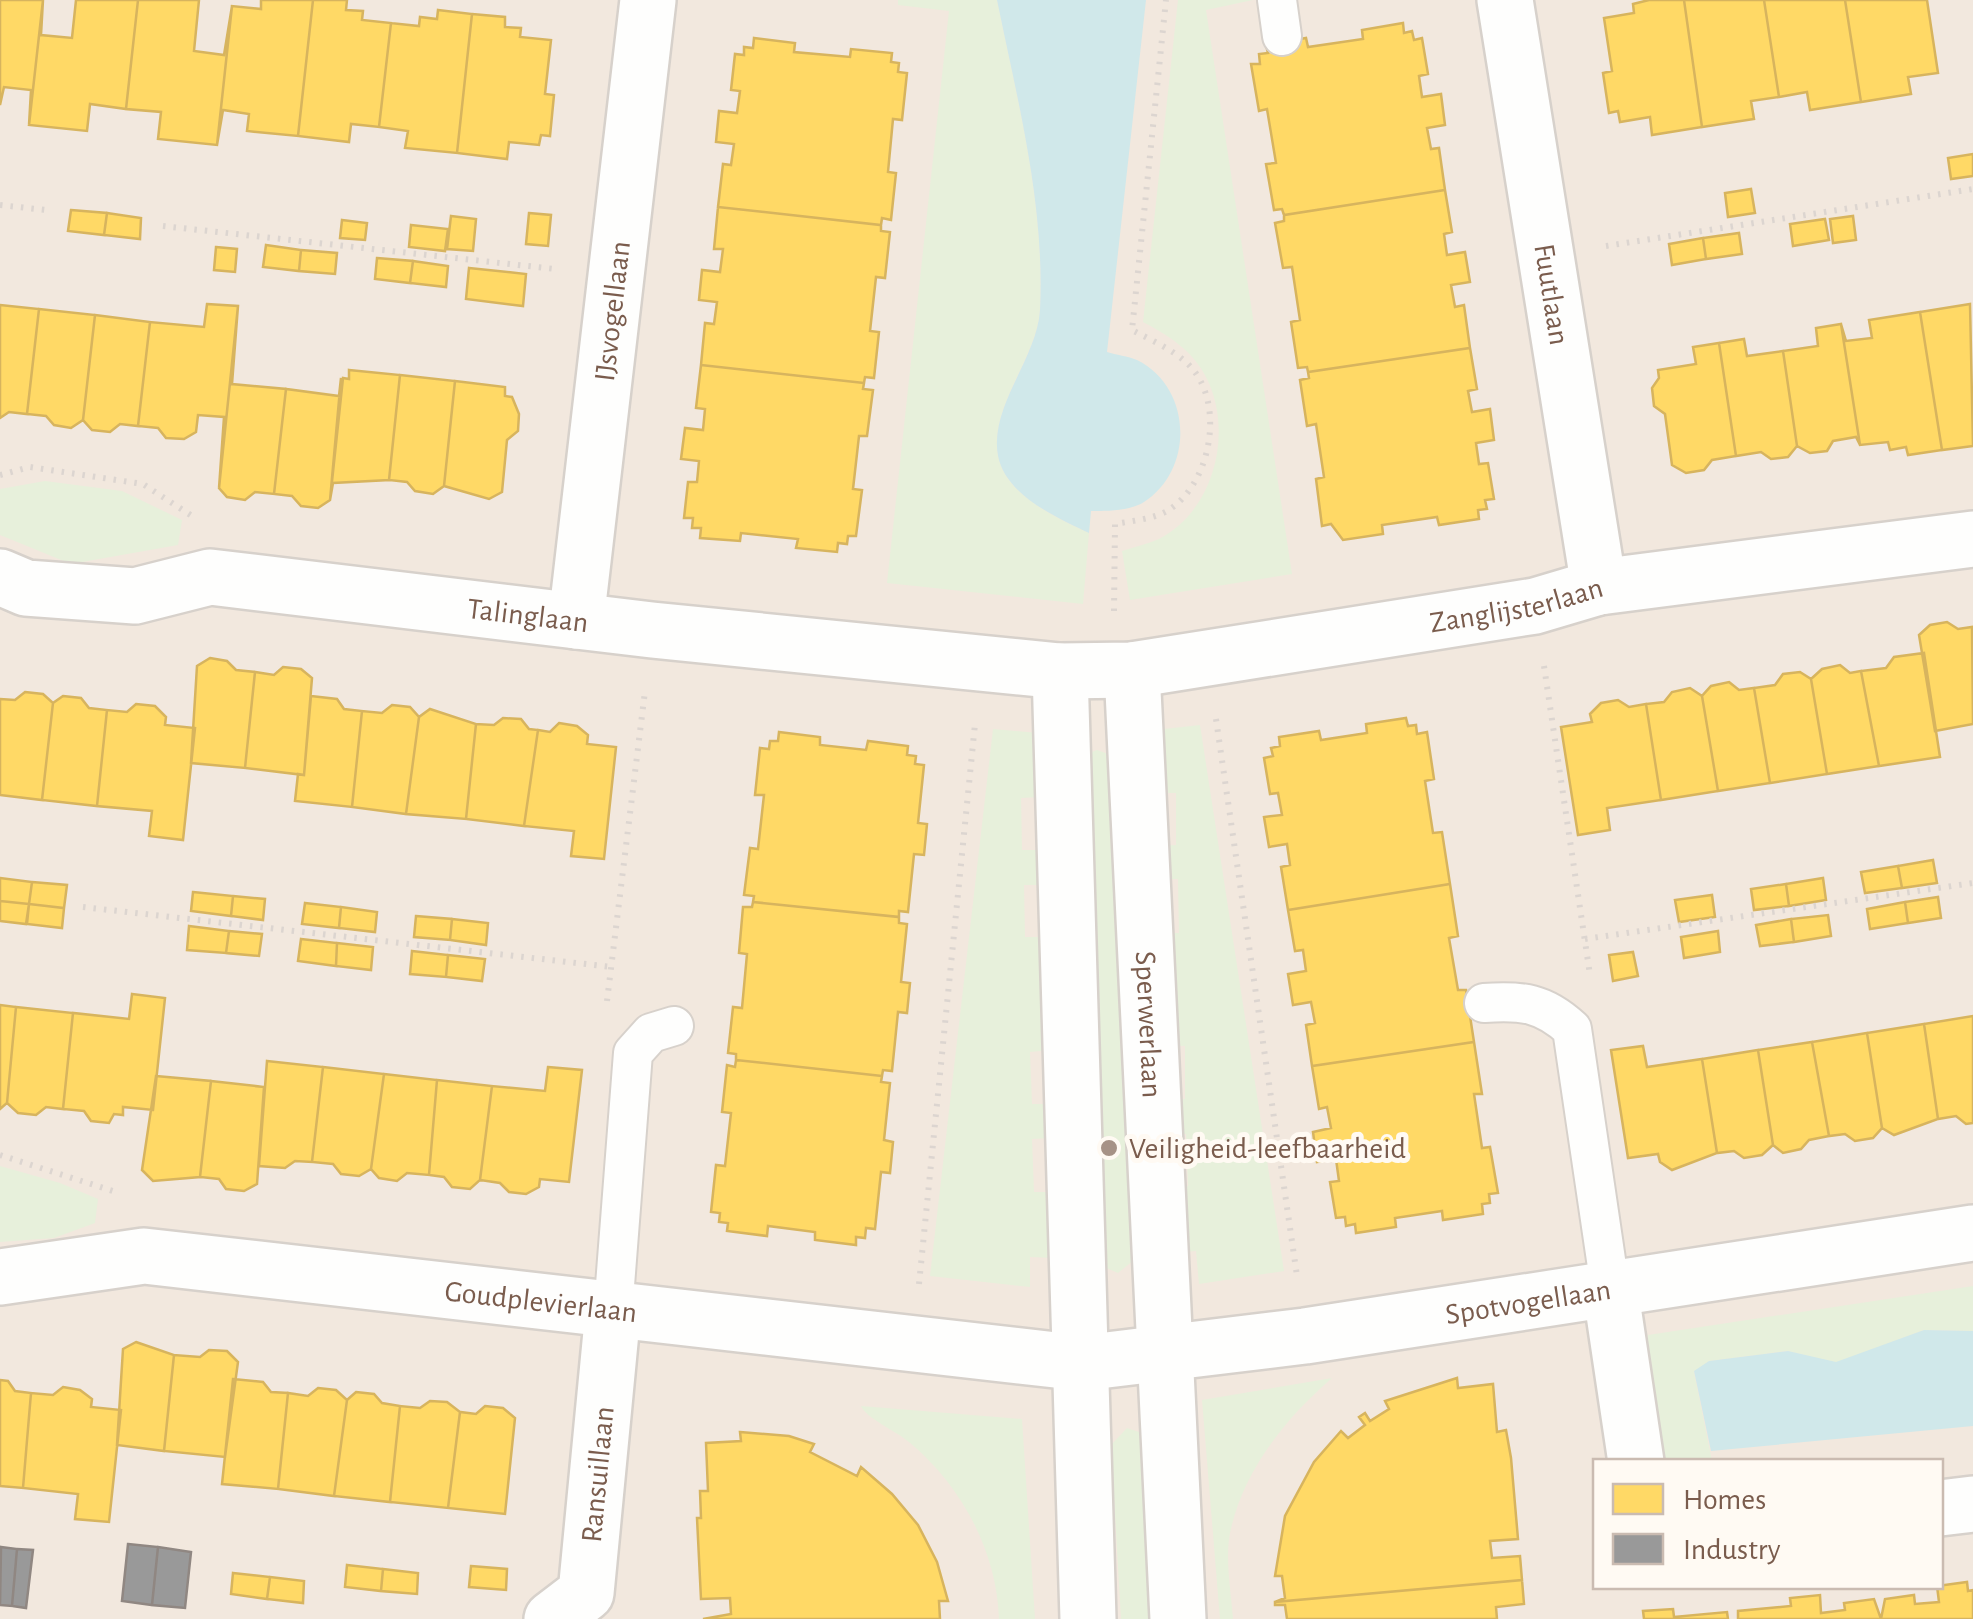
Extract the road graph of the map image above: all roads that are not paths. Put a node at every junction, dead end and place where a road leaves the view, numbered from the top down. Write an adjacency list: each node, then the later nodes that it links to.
1 (648, 0): 6 (street, IJsvogellaan)
2 (1506, 0): 5 (street, Fuutlaan)
3 (1973, 539): 5 (street, Zanglijsterlaan)
4 (0, 577): 6 (street, Talinglaan)
5 (1599, 587): 7 (street, Zanglijsterlaan)
6 (576, 621): 8 (street, Talinglaan)
7 (1132, 670): 8 (street, Zanglijsterlaan); 15 (street, Sperwerlaan)
8 (1060, 671): 16 (street)
9 (1484, 1002): 13 (lane)
10 (674, 1026): 14 (lane)
11 (1973, 1232): 13 (street, Spotvogellaan)
12 (0, 1277): 14 (street, Goudplevierlaan)
13 (1610, 1286): 15 (street, Spotvogellaan); 17 (street)
14 (613, 1311): 16 (street, Goudplevierlaan); 20 (street, Ransuillaan)
15 (1162, 1353): 16 (street, Spotvogellaan); 22 (street, Sperwerlaan)
16 (1082, 1363): 21 (street)
17 (1636, 1459)
18 (1973, 1504): 19 (street)
19 (1943, 1508)
20 (569, 1606)
21 (1088, 1619)
22 (1178, 1619)

